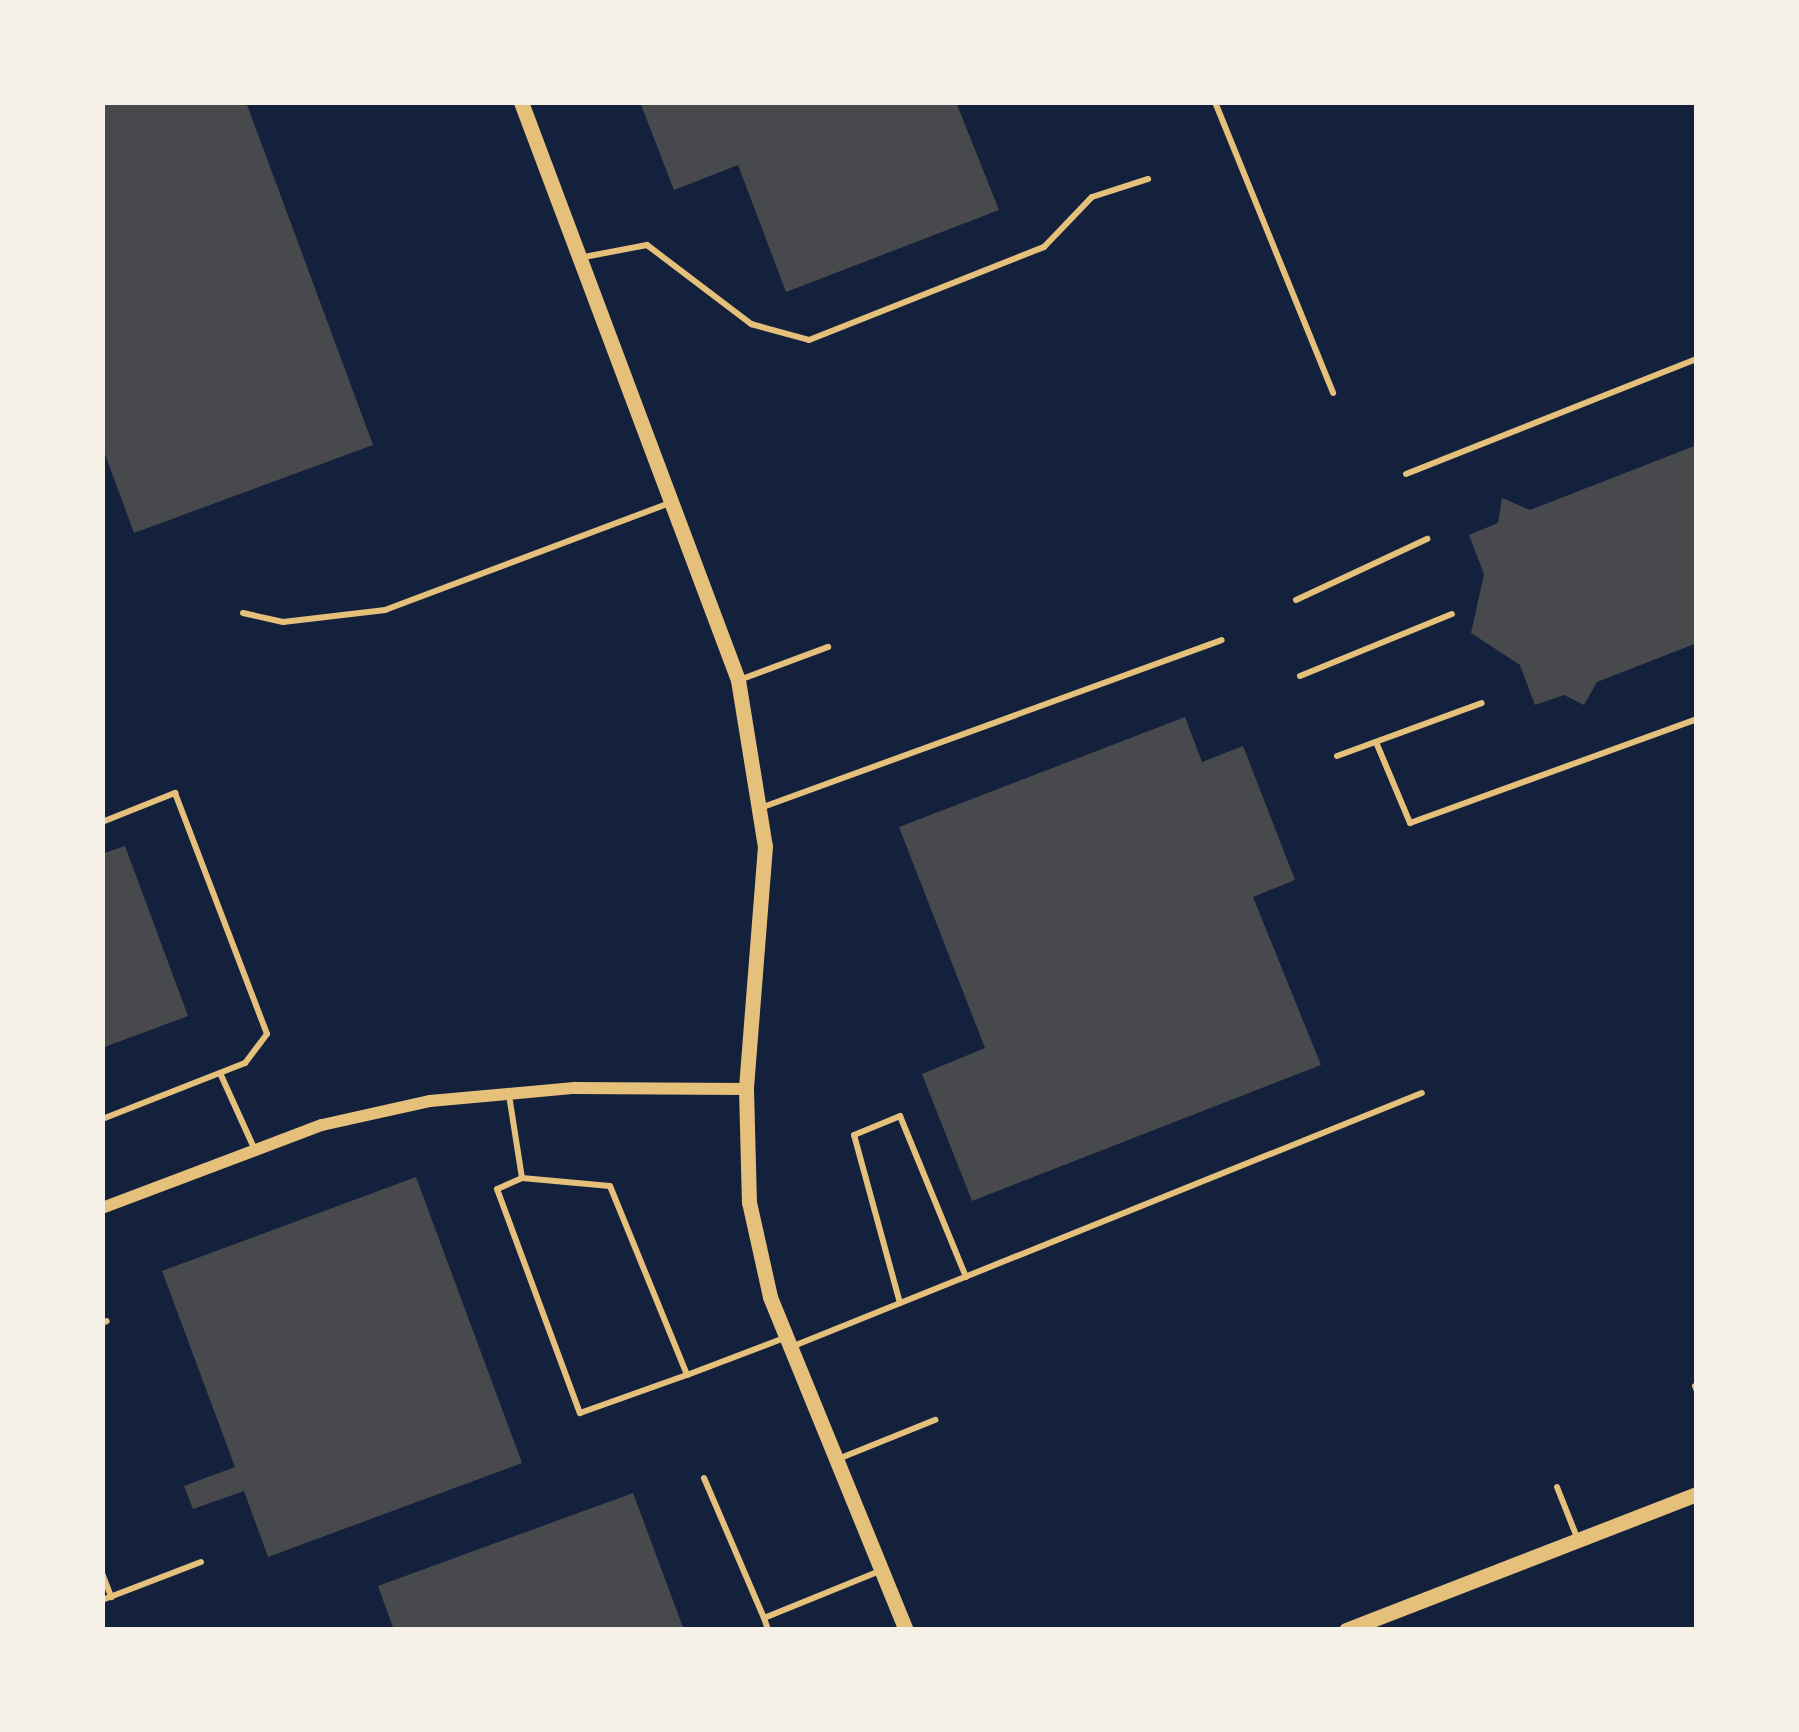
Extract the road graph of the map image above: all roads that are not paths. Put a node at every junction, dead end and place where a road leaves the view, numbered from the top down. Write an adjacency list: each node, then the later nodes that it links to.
1 (521, 102): 4 (street)
2 (1215, 102): 6 (lane)
3 (1148, 179): 4 (lane)
4 (580, 258): 8 (street)
5 (1697, 359): 7 (lane)
6 (1333, 393)
7 (1406, 475)
8 (674, 502): 11 (lane); 16 (street)
9 (1427, 539): 10 (lane)
10 (1296, 600)
11 (243, 613)
12 (1452, 614): 15 (lane)
13 (1222, 640): 21 (lane)
14 (828, 647): 16 (lane)
15 (1300, 676)
16 (738, 680): 21 (street)
17 (1482, 704): 19 (lane)
18 (1697, 719): 19 (lane)
19 (1376, 742): 20 (lane)
20 (1336, 755)
21 (760, 808): 24 (street)
22 (102, 823): 23 (lane)
23 (220, 1072): 27 (lane); 28 (lane)
24 (746, 1089): 25 (street); 33 (street)
25 (509, 1091): 28 (street); 29 (lane)
26 (1423, 1093): 31 (lane)
27 (102, 1119)
28 (255, 1150): 30 (street)
29 (522, 1178): 34 (lane); 34 (lane)
30 (103, 1205)
31 (966, 1277): 32 (lane); 32 (lane)
32 (901, 1303): 33 (lane)
33 (789, 1342): 34 (lane); 36 (street)
34 (687, 1375)
35 (935, 1420): 36 (lane)
36 (838, 1459): 42 (street)
37 (704, 1478): 46 (lane)
38 (1557, 1487): 40 (lane)
39 (1697, 1494): 40 (street)
40 (1580, 1543): 49 (street)
41 (201, 1562): 44 (lane)
42 (883, 1570): 46 (lane); 48 (street)
43 (102, 1573): 44 (lane)
44 (111, 1597): 45 (lane)
45 (102, 1600)
46 (764, 1618): 47 (lane)
47 (768, 1630)
48 (906, 1630)
49 (1346, 1630)

